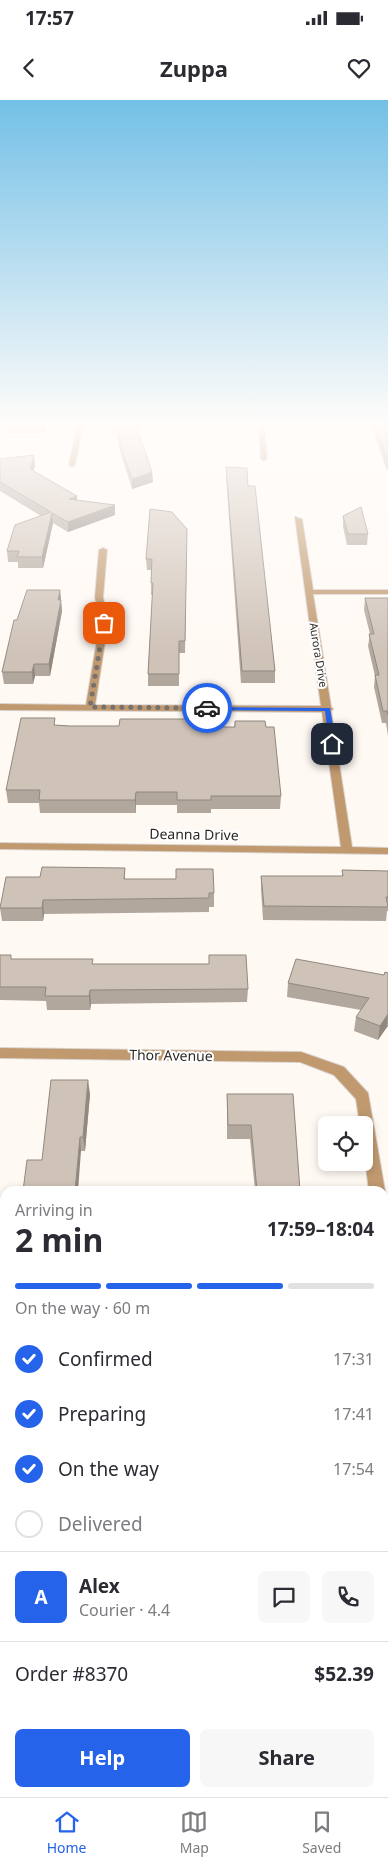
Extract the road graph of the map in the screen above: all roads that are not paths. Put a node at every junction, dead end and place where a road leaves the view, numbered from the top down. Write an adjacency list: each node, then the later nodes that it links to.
1 (298, 519): 3 (street, Aurora Drive)
2 (103, 550): 6 (street)
3 (309, 592): 4 (street); 7 (street, Aurora Drive)
4 (388, 592)
5 (0, 707): 6 (street)
6 (90, 707): 7 (street)
7 (328, 709): 9 (street, Aurora Drive)
8 (0, 846): 9 (street, Deanna Drive)
9 (347, 851): 10 (street, Deanna Drive)
10 (388, 851)
11 (0, 1053): 12 (street, Thor Avenue)
12 (376, 1186)

